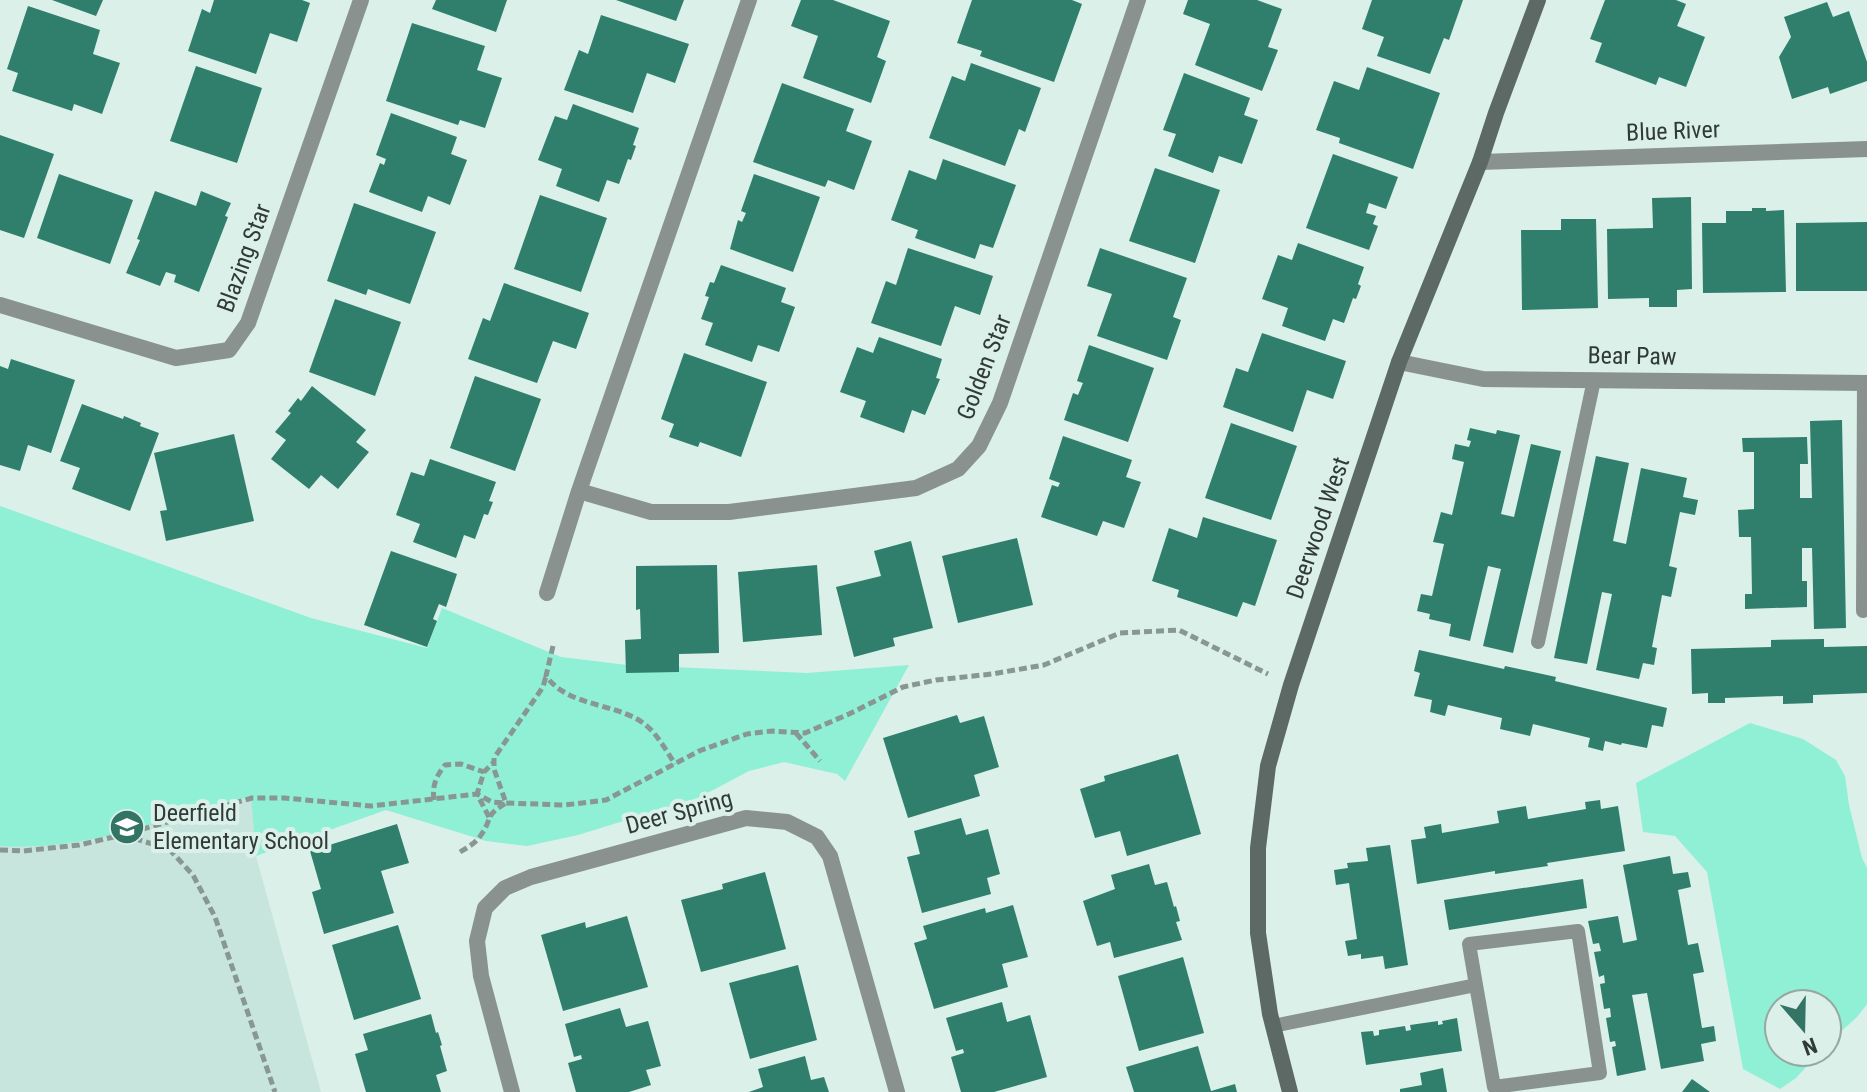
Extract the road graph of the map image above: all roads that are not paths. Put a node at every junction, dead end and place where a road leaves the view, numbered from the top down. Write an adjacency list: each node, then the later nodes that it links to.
1 (361, 0): 7 (street, Blazing Star)
2 (749, 0): 11 (street)
3 (1138, 0): 11 (street, Golden Star)
4 (1538, 0): 6 (street, Deerwood West)
5 (1867, 149): 6 (street, Blue River)
6 (1480, 162): 8 (street, Deerwood West)
7 (0, 305)
8 (1399, 362): 9 (street, Bear Paw); 16 (street, Deerwood West)
9 (1594, 380): 10 (street, Bear Paw); 14 (lane)
10 (1865, 382): 13 (lane)
11 (579, 491): 12 (street)
12 (547, 593)
13 (1863, 611)
14 (1538, 642)
15 (1476, 985): 15 (lane); 16 (lane)
16 (1273, 1026): 19 (street, Deerwood West)
17 (512, 1092): 18 (street, Deer Spring)
18 (897, 1092)
19 (1290, 1092)

